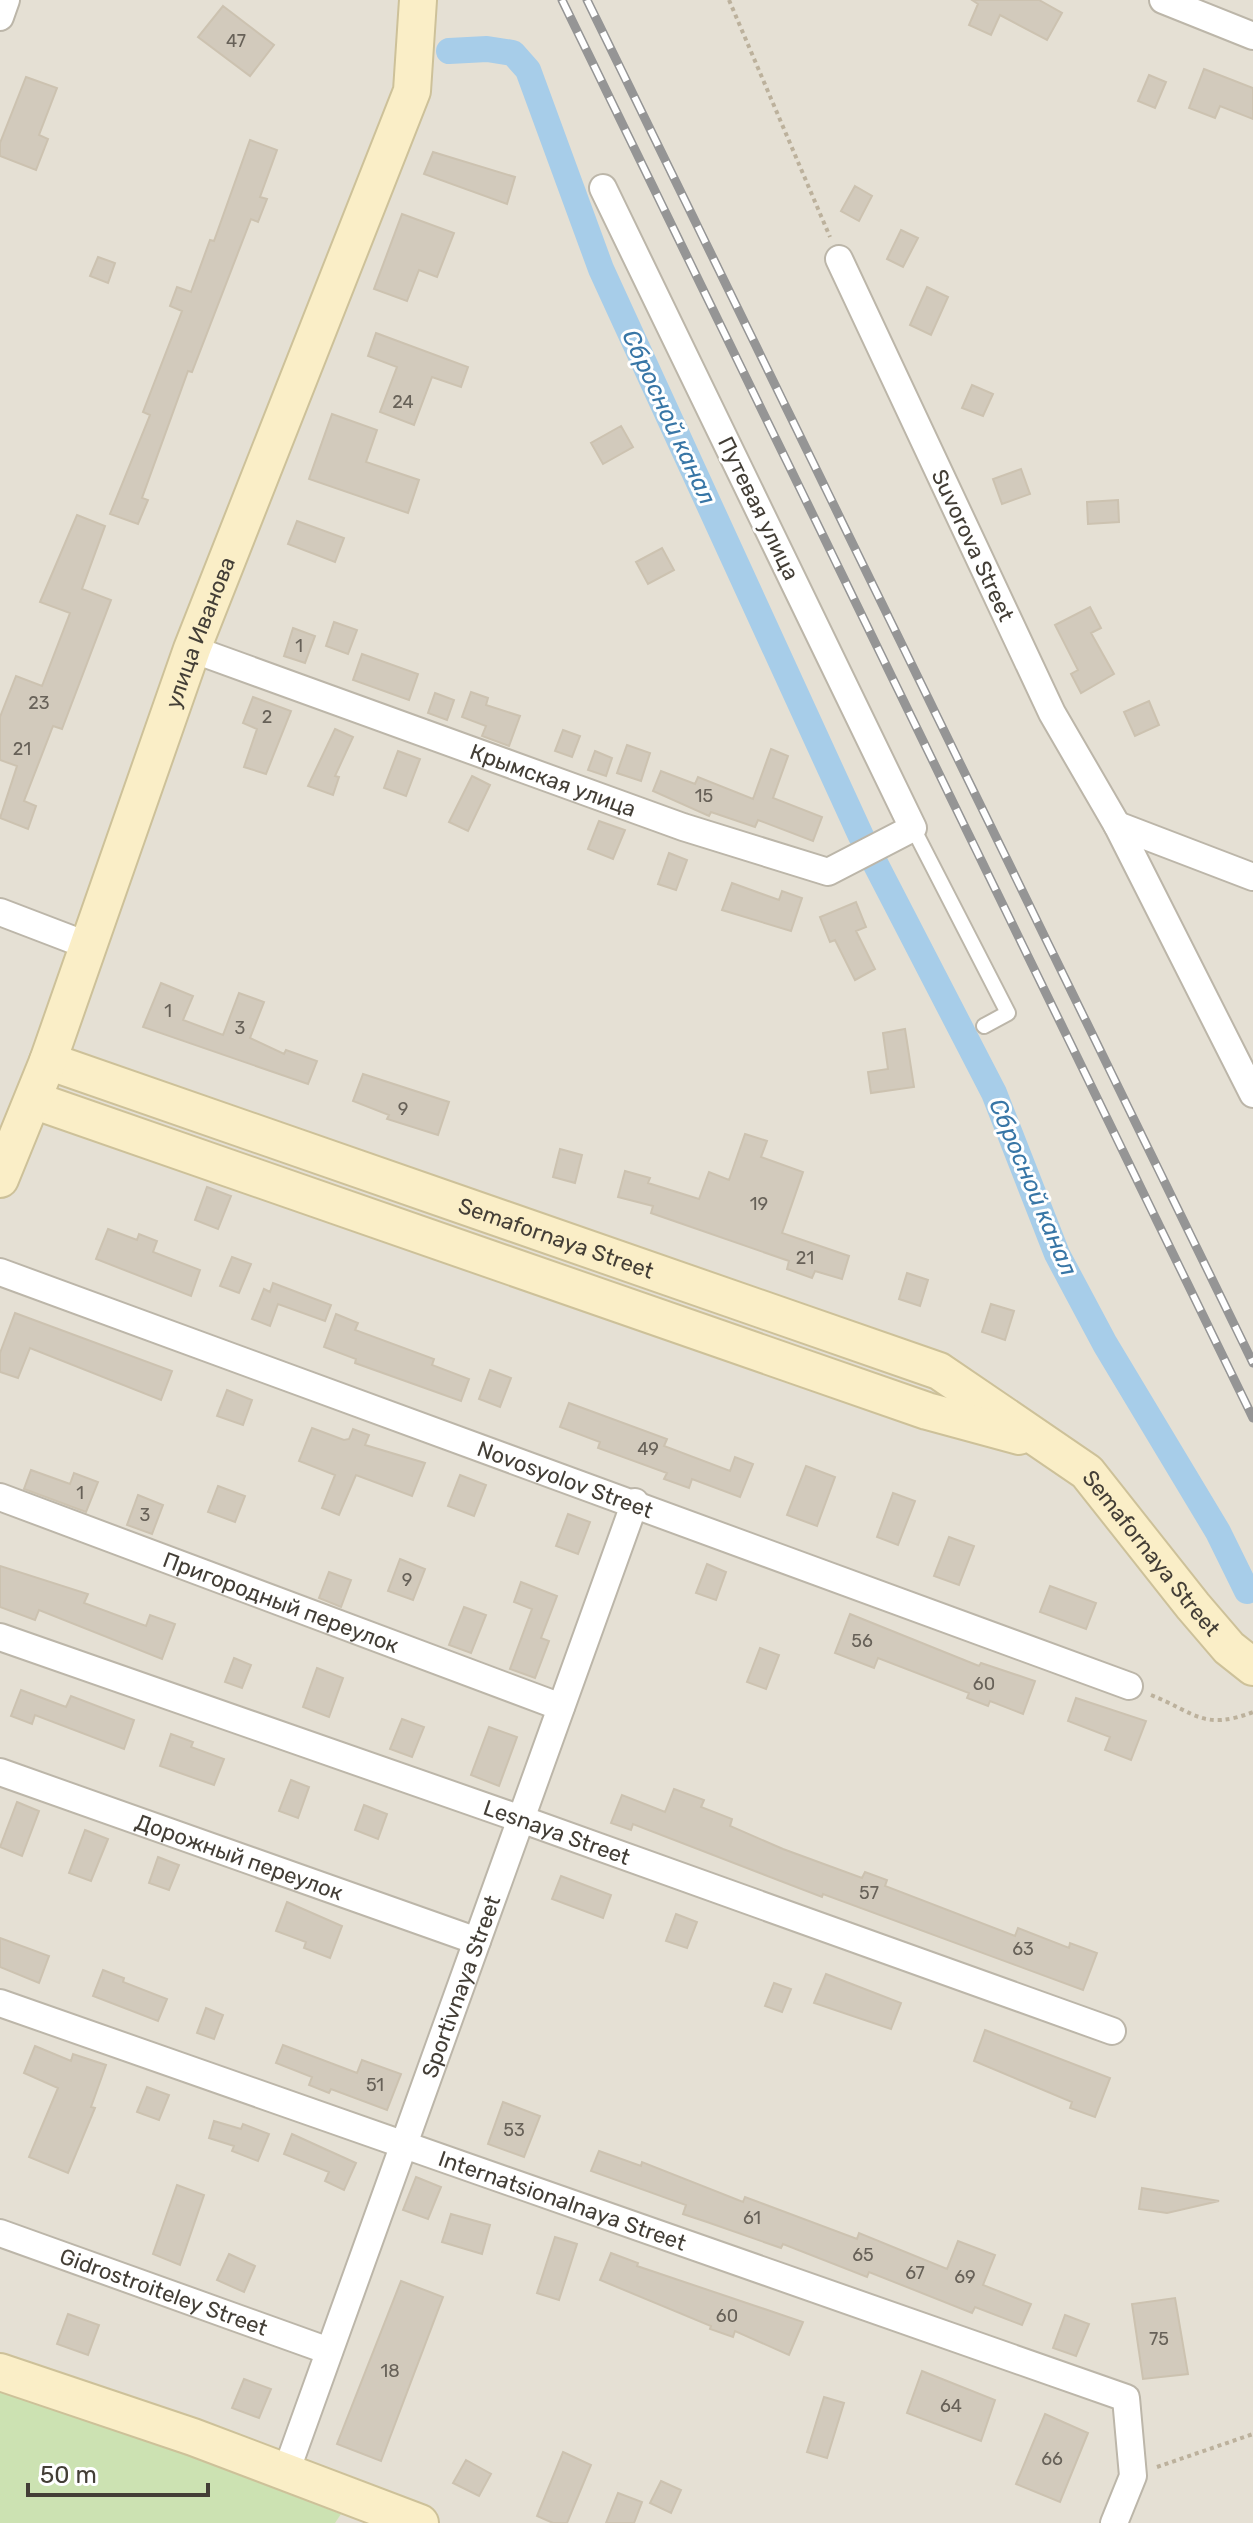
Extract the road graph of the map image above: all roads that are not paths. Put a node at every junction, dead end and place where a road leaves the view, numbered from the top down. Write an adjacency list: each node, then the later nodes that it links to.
1 (6, 0): 4 (street)
2 (418, 0): 8 (street, улица Иванова)
3 (1163, 0): 5 (street)
4 (0, 17)
5 (1253, 36)
6 (603, 188): 10 (street, Путевая улица)
7 (839, 259): 9 (street, Suvorova Street)
8 (192, 649): 10 (street, Крымская улица); 13 (street, улица Иванова)
9 (1117, 825): 11 (street); 16 (street, Suvorova Street)
10 (913, 828): 14 (lane)
11 (1253, 877)
12 (0, 912): 13 (street)
13 (89, 946): 15 (street, улица Иванова)
14 (984, 1026)
15 (48, 1061): 17 (street, улица Иванова); 20 (street, Semafornaya Street)
16 (1253, 1094)
17 (33, 1100): 18 (street, улица Иванова); 21 (street, Semafornaya Street)
18 (0, 1179)
19 (0, 1272): 24 (street, Novosyolov Street)
20 (939, 1371): 21 (street); 22 (street, Semafornaya Street)
21 (927, 1411): 22 (street, Semafornaya Street)
22 (1047, 1444): 26 (street, Semafornaya Street)
23 (0, 1497): 28 (street, Пригородный переулок)
24 (635, 1502): 27 (street, Novosyolov Street); 28 (street, Sportivnaya Street)
25 (0, 1637): 30 (street, Lesnaya Street)
26 (1253, 1667)
27 (1129, 1686)
28 (561, 1707): 30 (street, Sportivnaya Street)
29 (0, 1772): 31 (street, Дорожный переулок)
30 (521, 1819): 31 (street, Sportivnaya Street); 33 (street, Lesnaya Street)
31 (477, 1941): 34 (street, Sportivnaya Street)
32 (0, 2003): 34 (street, Internatsionalnaya Street)
33 (1112, 2031)
34 (403, 2146): 36 (street, Sportivnaya Street); 40 (street, Internatsionalnaya Street)
35 (0, 2233): 36 (street, Gidrostroiteley Street)
36 (329, 2351): 38 (street, Sportivnaya Street)
37 (0, 2372): 38 (street)
38 (286, 2472): 39 (street)
39 (414, 2522)
40 (1114, 2523)

